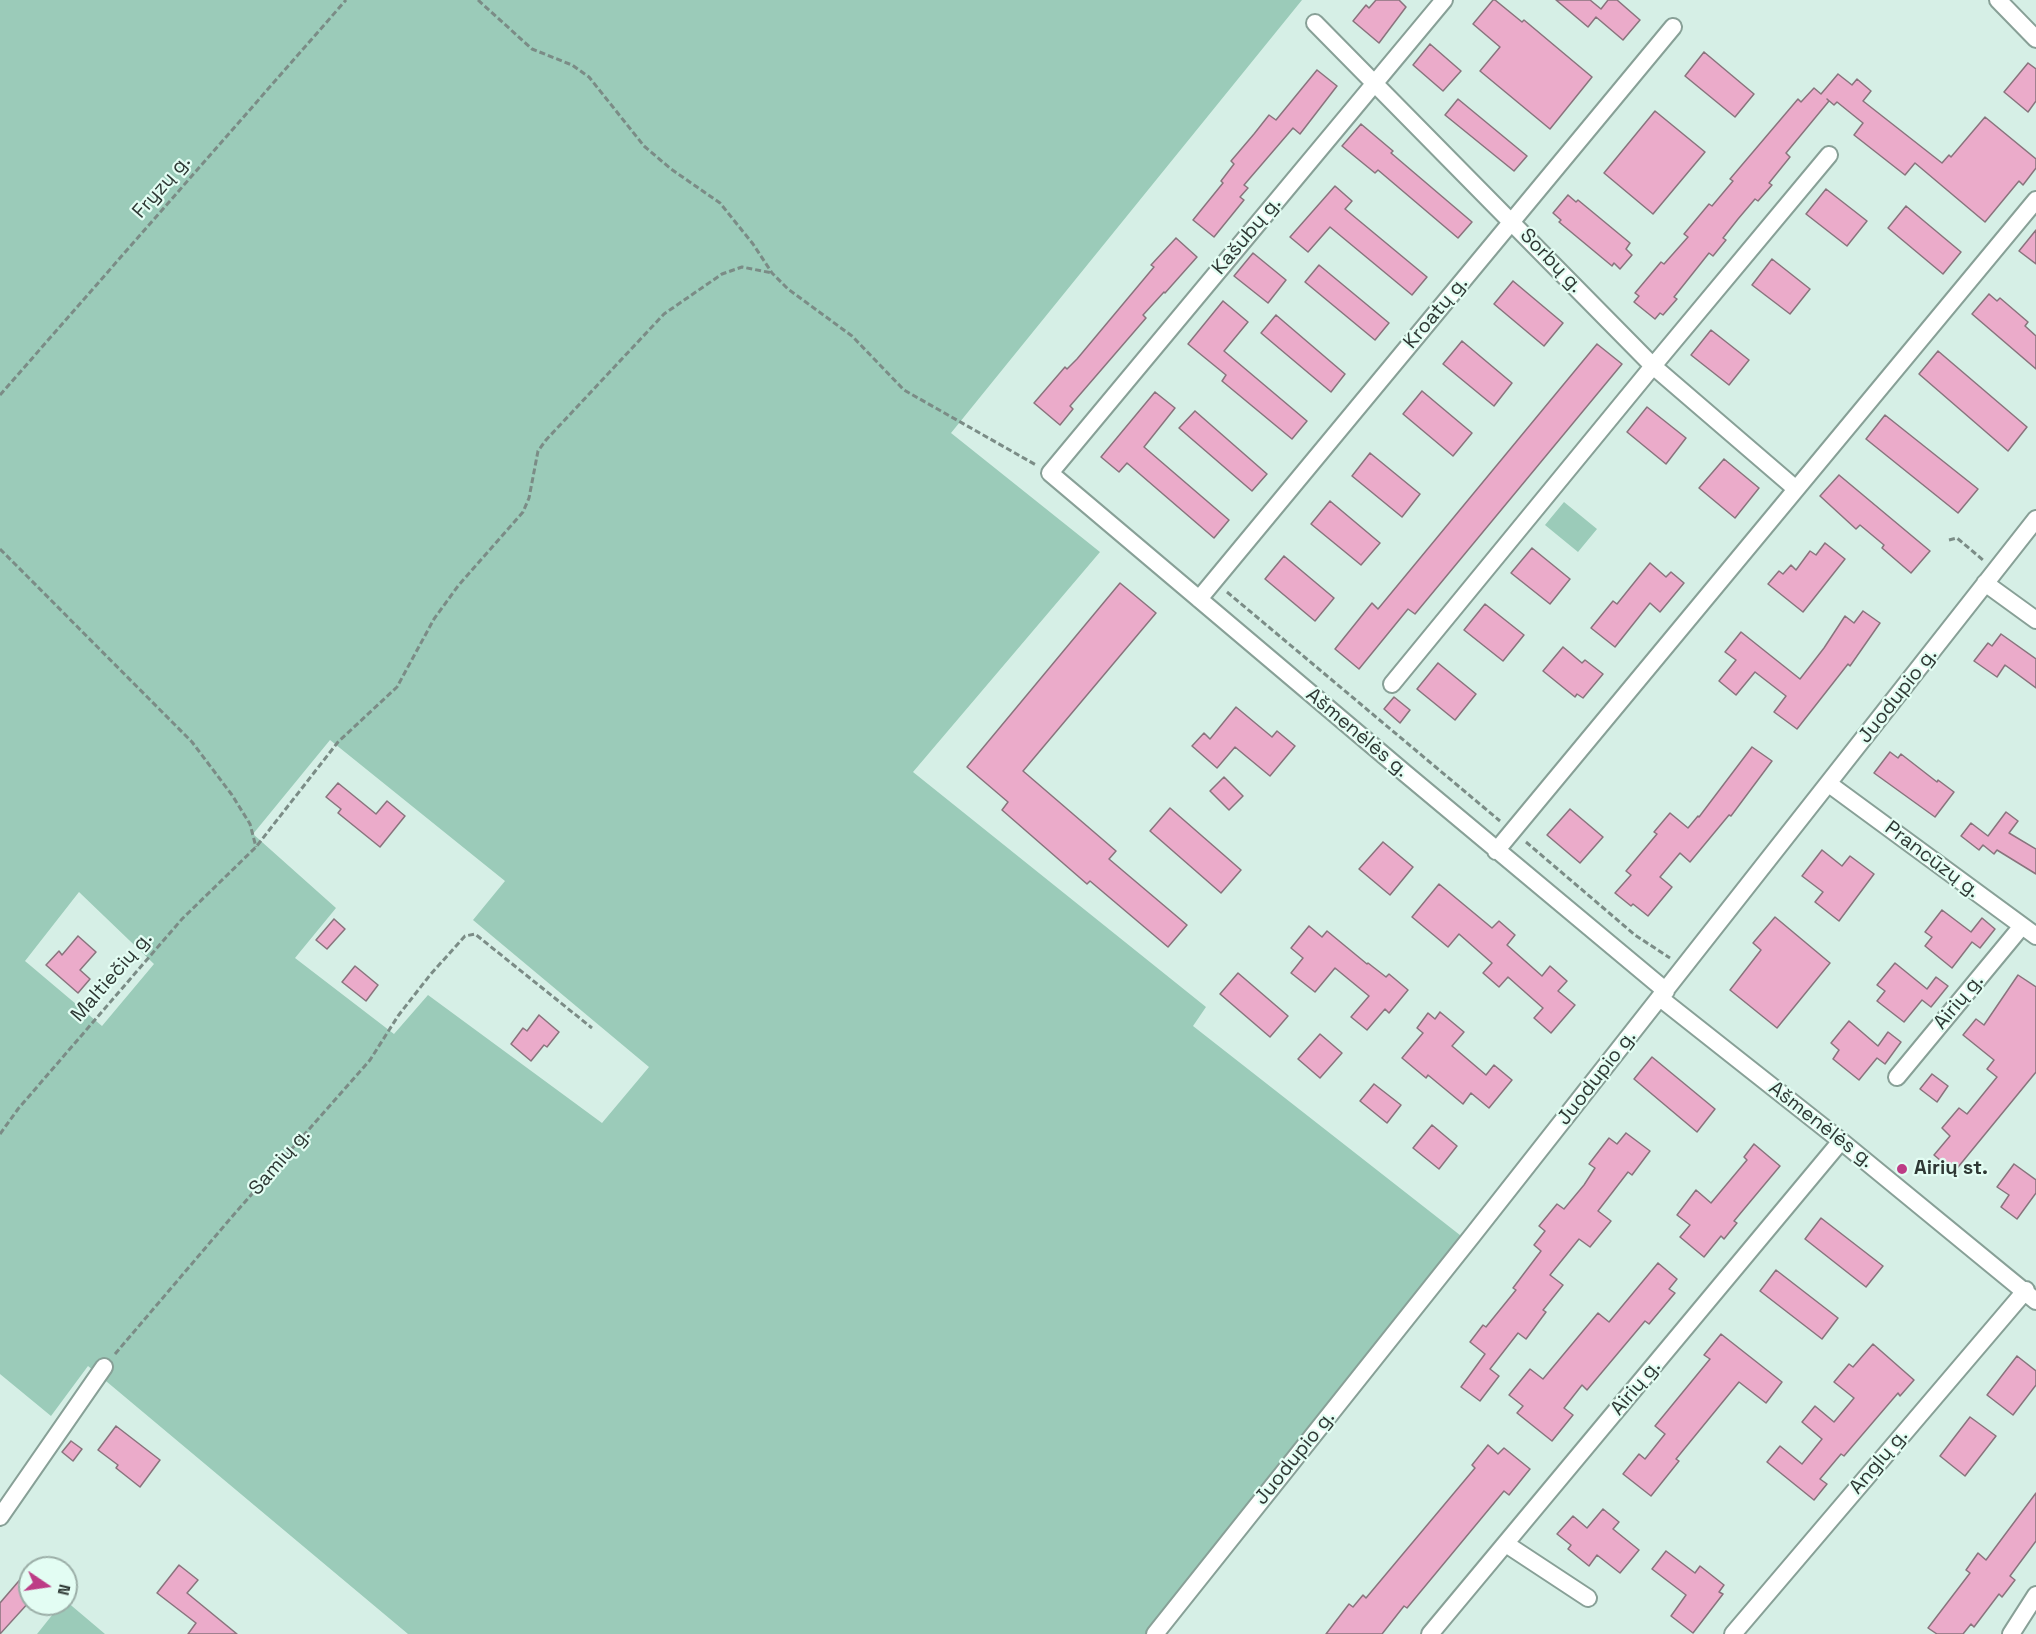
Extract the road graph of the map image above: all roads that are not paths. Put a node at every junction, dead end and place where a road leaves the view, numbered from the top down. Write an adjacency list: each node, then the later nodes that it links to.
1 (1444, 0): 6 (street, Kašubų g.)
2 (1998, 0): 5 (street)
3 (1315, 23): 6 (street, Sorbų g.)
4 (1673, 27): 9 (street, Kroatų g.)
5 (2035, 39)
6 (1374, 82): 9 (street, Sorbų g.); 11 (street, Kašubų g.)
7 (1829, 155): 10 (street)
8 (2036, 200): 12 (street)
9 (1512, 221): 10 (street, Sorbų g.); 15 (street, Kroatų g.)
10 (1653, 366): 12 (street, Sorbų g.); 17 (street)
11 (1050, 473): 15 (street, Ašmenėlės g.)
12 (1796, 489): 19 (street)
13 (2036, 519): 14 (street, Juodupio g.)
14 (1991, 577): 16 (street); 18 (street, Juodupio g.)
15 (1199, 599): 19 (street, Ašmenėlės g.)
16 (2036, 620)
17 (1392, 684)
18 (1829, 784): 20 (street, Prancūzų g.); 22 (street, Juodupio g.)
19 (1496, 851): 22 (street, Ašmenėlės g.)
20 (2022, 926): 21 (street, Prancūzų g.); 23 (street, Airių g.)
21 (2036, 936)
22 (1663, 994): 24 (street, Ašmenėlės g.); 31 (street, Juodupio g.)
23 (1897, 1077)
24 (1842, 1141): 25 (street, Ašmenėlės g.); 28 (street, Airių g.)
25 (2031, 1296): 33 (street, Anglų g.)
26 (104, 1367): 27 (street)
27 (0, 1517)
28 (1506, 1544): 30 (street); 32 (street, Airių g.)
29 (2036, 1595): 34 (street)
30 (1588, 1598)
31 (1155, 1634)
32 (1430, 1634)
33 (1733, 1634)
34 (2011, 1634)

